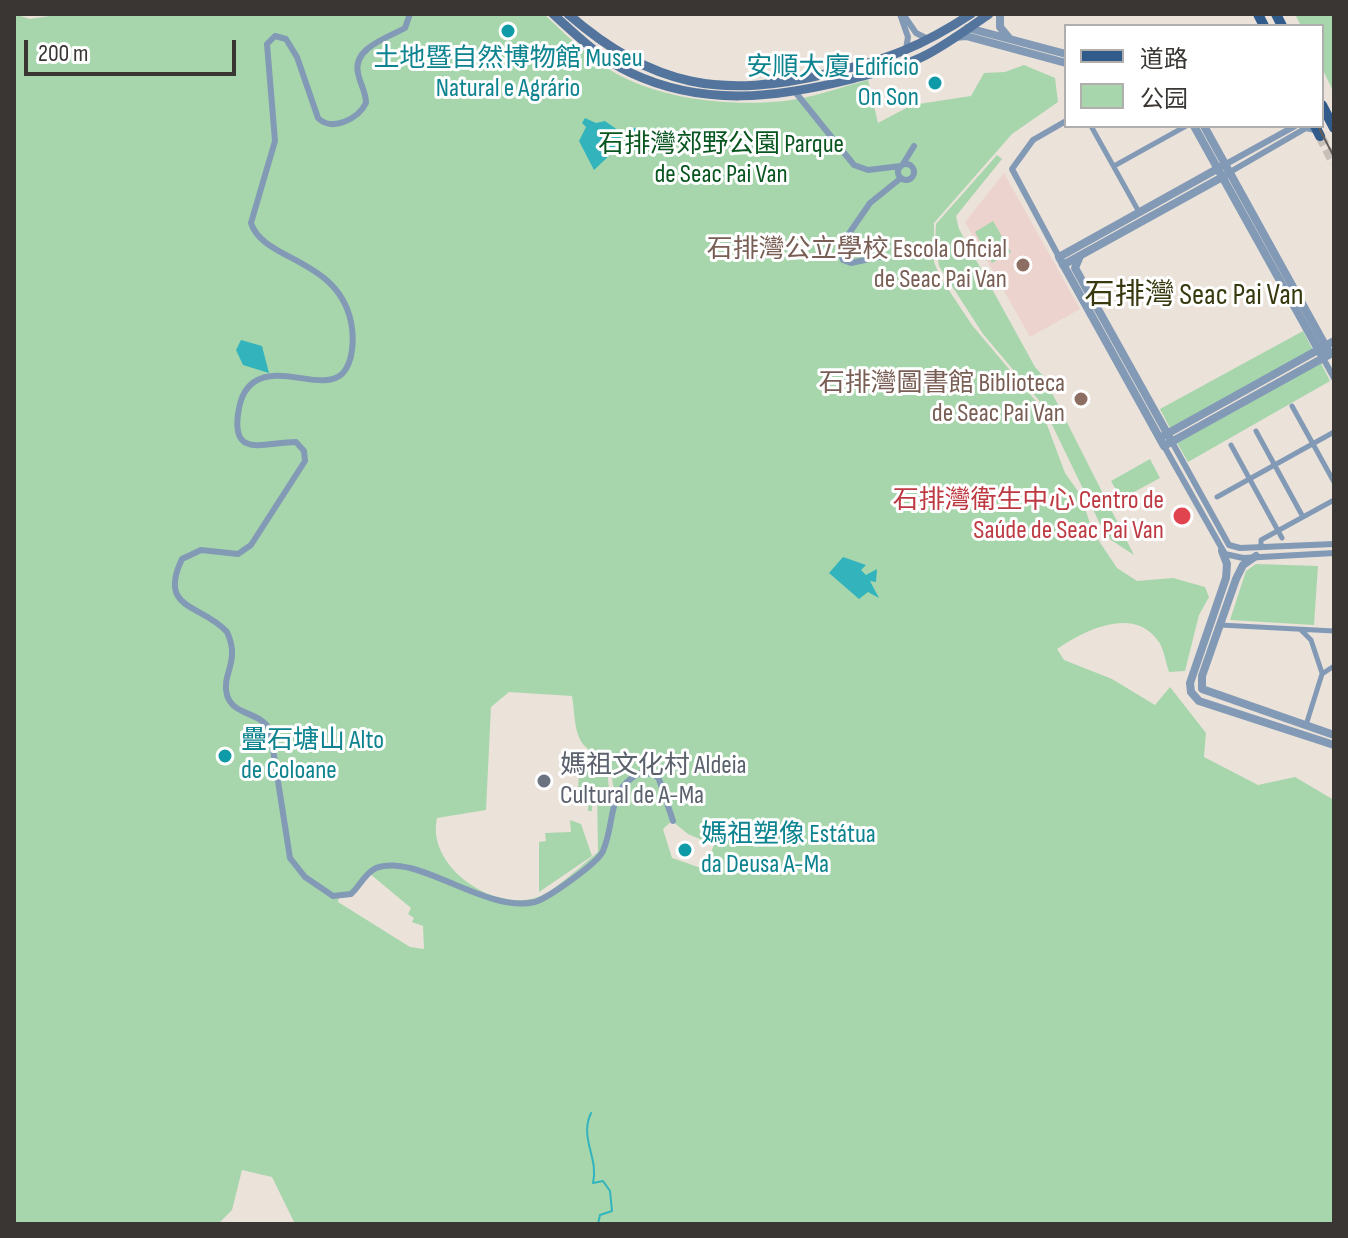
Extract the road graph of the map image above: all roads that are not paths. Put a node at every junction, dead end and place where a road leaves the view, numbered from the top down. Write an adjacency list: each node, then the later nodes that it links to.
1 (410, 14): 63 (street)
2 (553, 14): 16 (main road)
3 (568, 14): 14 (main road)
4 (901, 14): 10 (street); 14 (street)
5 (971, 14): 8 (main road); 9 (main road)
6 (989, 14): 8 (main road)
7 (1000, 14): 12 (street)
8 (968, 28): 9 (main road); 11 (street); 12 (street)
9 (953, 32): 10 (main road); 11 (street); 16 (main road)
10 (934, 38): 14 (main road)
11 (977, 39): 15 (street)
12 (1013, 40): 13 (street)
13 (1064, 53)
14 (901, 54)
15 (1064, 62)
16 (796, 93): 27 (street)
17 (1324, 109): 24 (main road)
18 (1064, 122): 34 (street)
19 (1092, 128): 28 (street)
20 (1182, 128): 28 (street)
21 (1195, 128): 29 (street)
22 (1205, 128): 29 (street)
23 (1292, 128): 29 (street)
24 (1334, 128)
25 (1317, 131): 29 (street)
26 (914, 146): 27 (street)
27 (902, 165): 30 (street); 30 (street)
28 (1114, 166): 31 (street)
29 (1224, 170): 31 (street); 33 (street); 35 (street)
30 (901, 178): 32 (street)
31 (1139, 212): 34 (street)
32 (883, 256)
33 (1080, 256): 34 (street); 40 (street)
34 (1061, 261): 40 (street)
35 (1329, 351): 36 (street); 40 (street)
36 (1334, 378)
37 (1292, 406): 41 (street)
38 (1256, 431): 43 (street)
39 (1334, 432): 41 (street)
40 (1165, 440): 52 (street); 53 (street)
41 (1313, 444): 43 (street); 45 (street)
42 (1231, 445): 44 (street)
43 (1275, 465): 44 (street); 48 (street)
44 (1249, 479): 46 (street); 49 (street)
45 (1334, 482)
46 (1217, 497)
47 (1334, 500): 48 (street)
48 (1303, 517): 49 (street)
49 (1278, 531): 50 (street); 53 (street)
50 (1282, 538)
51 (1334, 544): 53 (street)
52 (1222, 551): 53 (street); 62 (street)
53 (1259, 552): 54 (street); 55 (street)
54 (1334, 553)
55 (1219, 625): 56 (street); 60 (street)
56 (1301, 630): 57 (street); 59 (street)
57 (1334, 631)
58 (1334, 666): 59 (street)
59 (1322, 674): 60 (street)
60 (1306, 726): 61 (street)
61 (1334, 735)
62 (1334, 745)
63 (673, 821)

